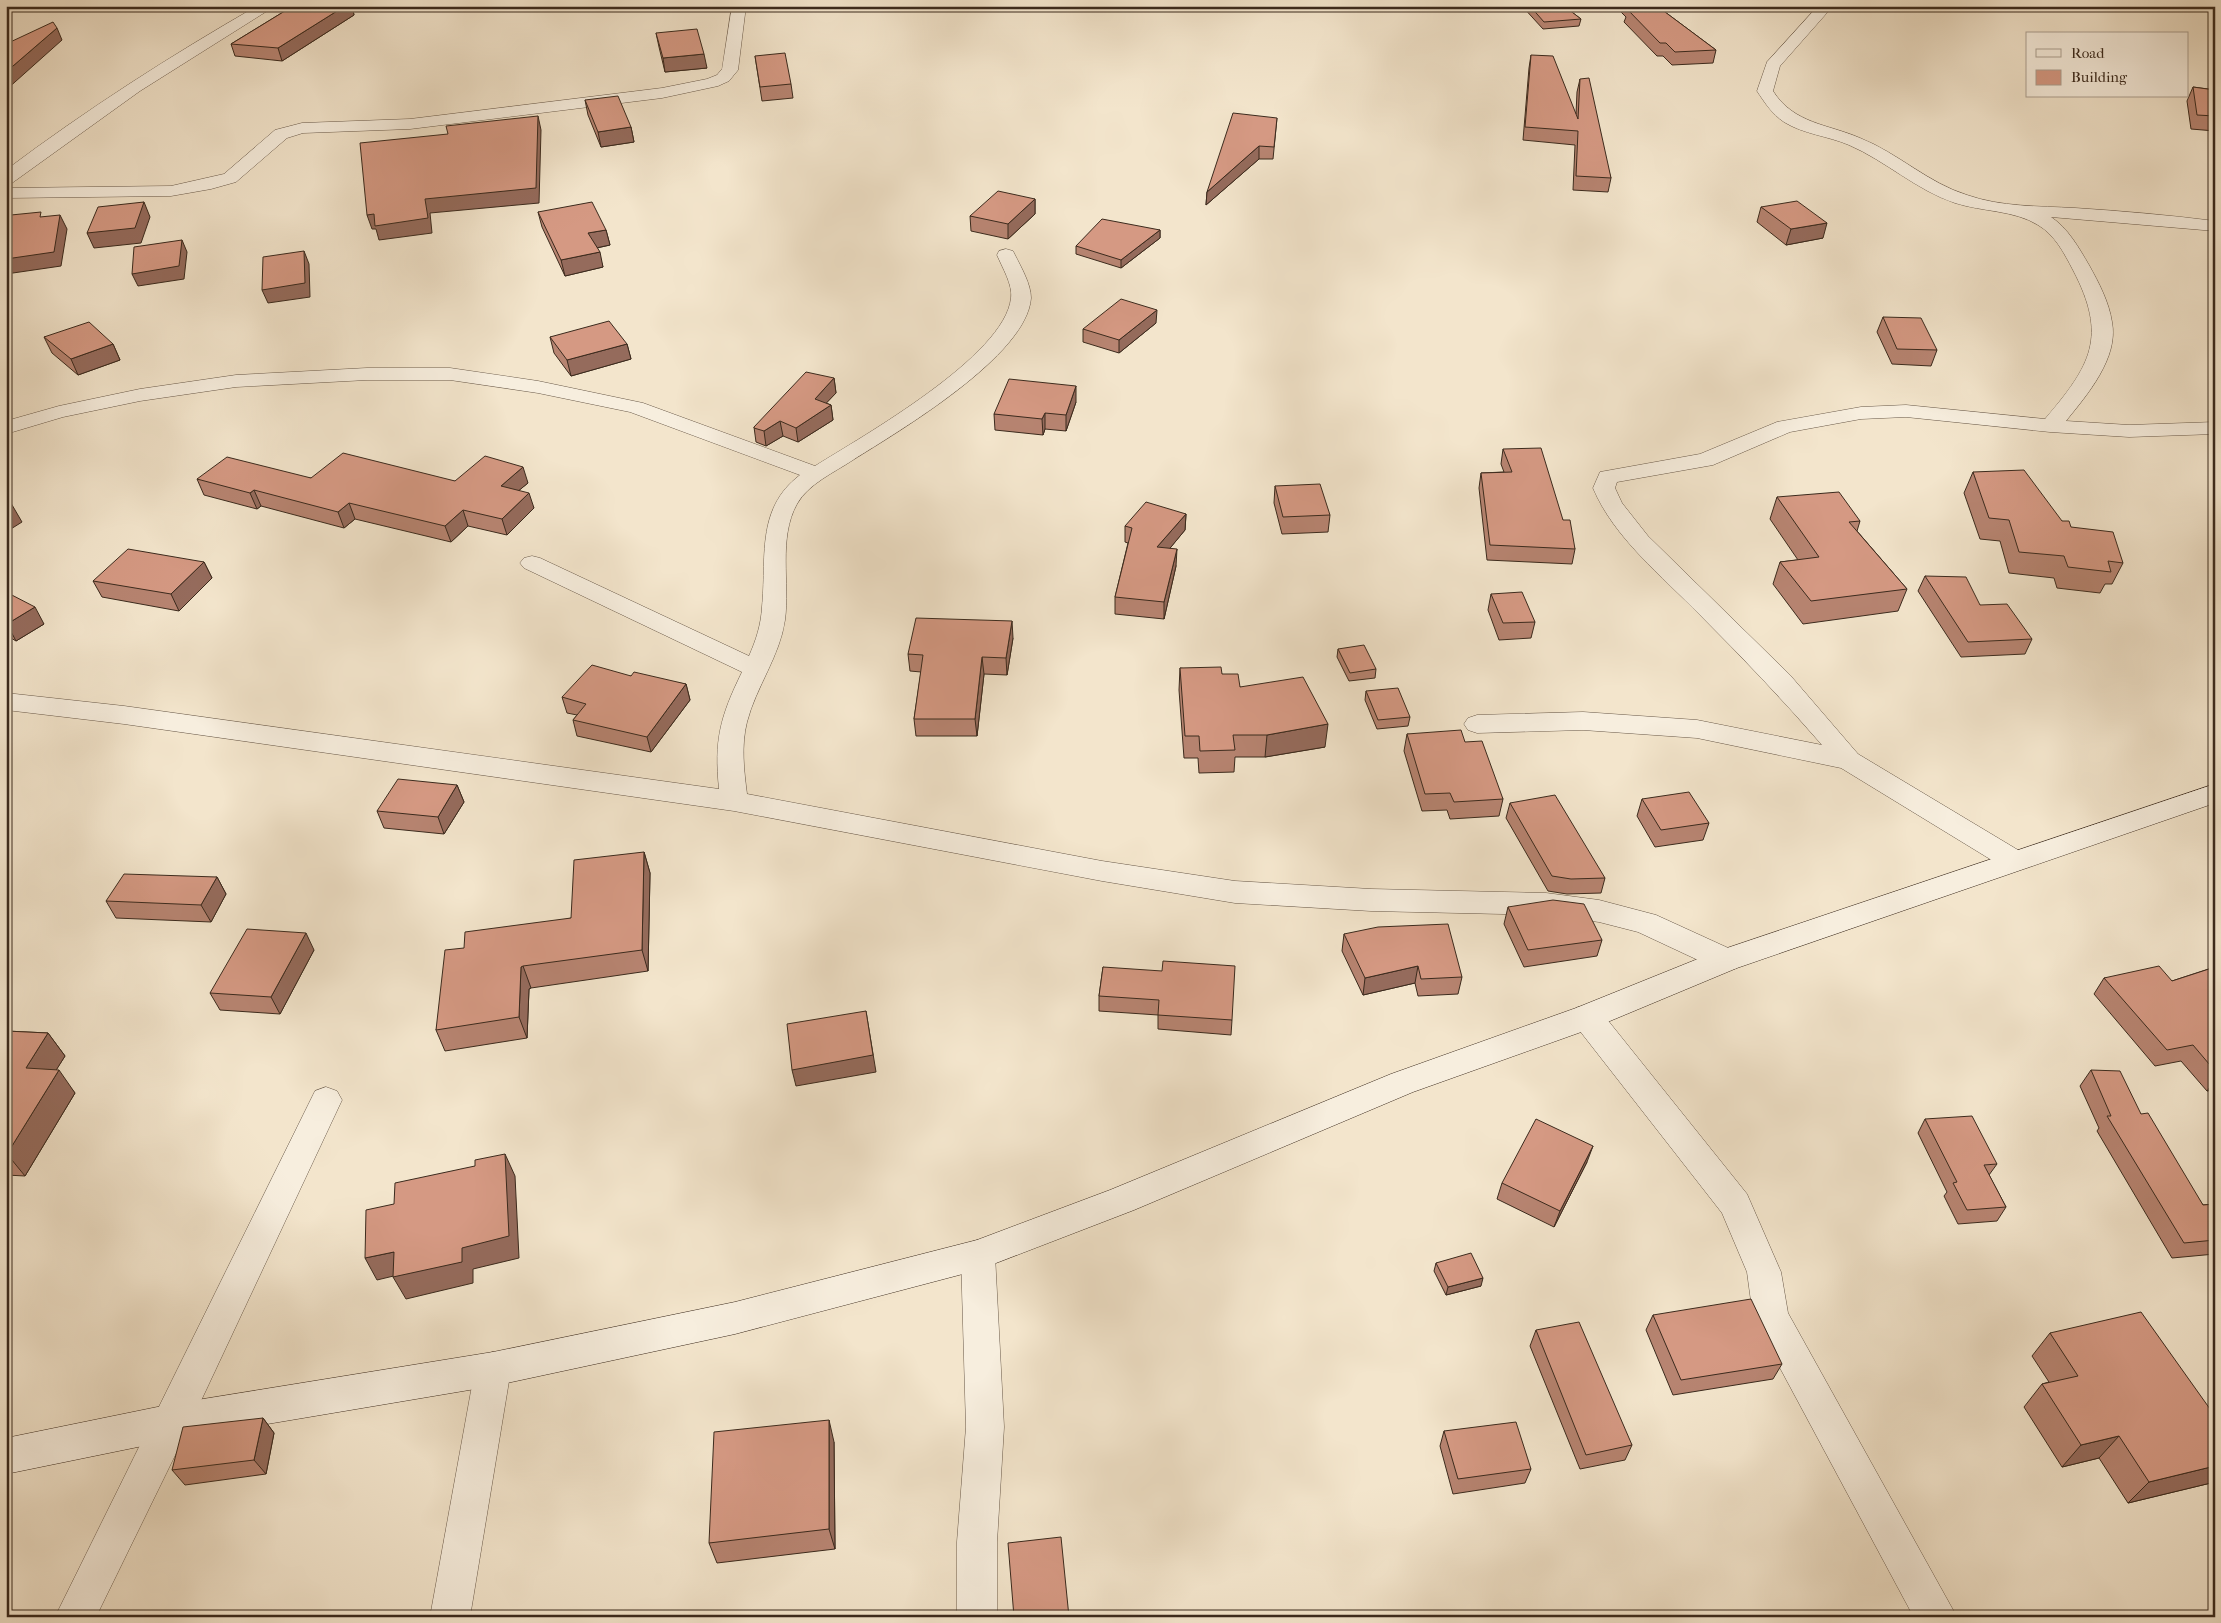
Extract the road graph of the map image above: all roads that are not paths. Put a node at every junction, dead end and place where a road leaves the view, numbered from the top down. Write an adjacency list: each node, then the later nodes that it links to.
1 (268, 6): 4 (street)
2 (739, 6): 5 (street)
3 (1826, 6): 6 (street)
4 (6, 179)
5 (6, 193)
6 (2028, 212): 7 (street); 9 (street)
7 (2068, 213): 8 (street); 9 (street)
8 (2215, 226)
9 (2053, 227): 11 (street)
10 (1006, 255): 16 (street)
11 (2074, 397): 12 (street); 15 (street)
12 (2050, 426): 15 (street); 21 (street)
13 (6, 428): 16 (street)
14 (2215, 428): 15 (street)
15 (2129, 430)
16 (817, 474): 18 (street)
17 (532, 563): 18 (street)
18 (756, 669): 23 (street)
19 (6, 701): 23 (street)
20 (1477, 724): 21 (street)
21 (1849, 760): 24 (street)
22 (2215, 793): 24 (street)
23 (734, 801): 25 (street)
24 (2013, 860): 25 (street)
25 (1726, 960): 26 (street)
26 (1587, 1017): 28 (street); 35 (street)
27 (326, 1100): 30 (street)
28 (978, 1255): 29 (street); 34 (street)
29 (493, 1369): 30 (street); 33 (street)
30 (172, 1422): 31 (street); 32 (street)
31 (6, 1456)
32 (75, 1617)
33 (450, 1617)
34 (977, 1617)
35 (1938, 1617)

